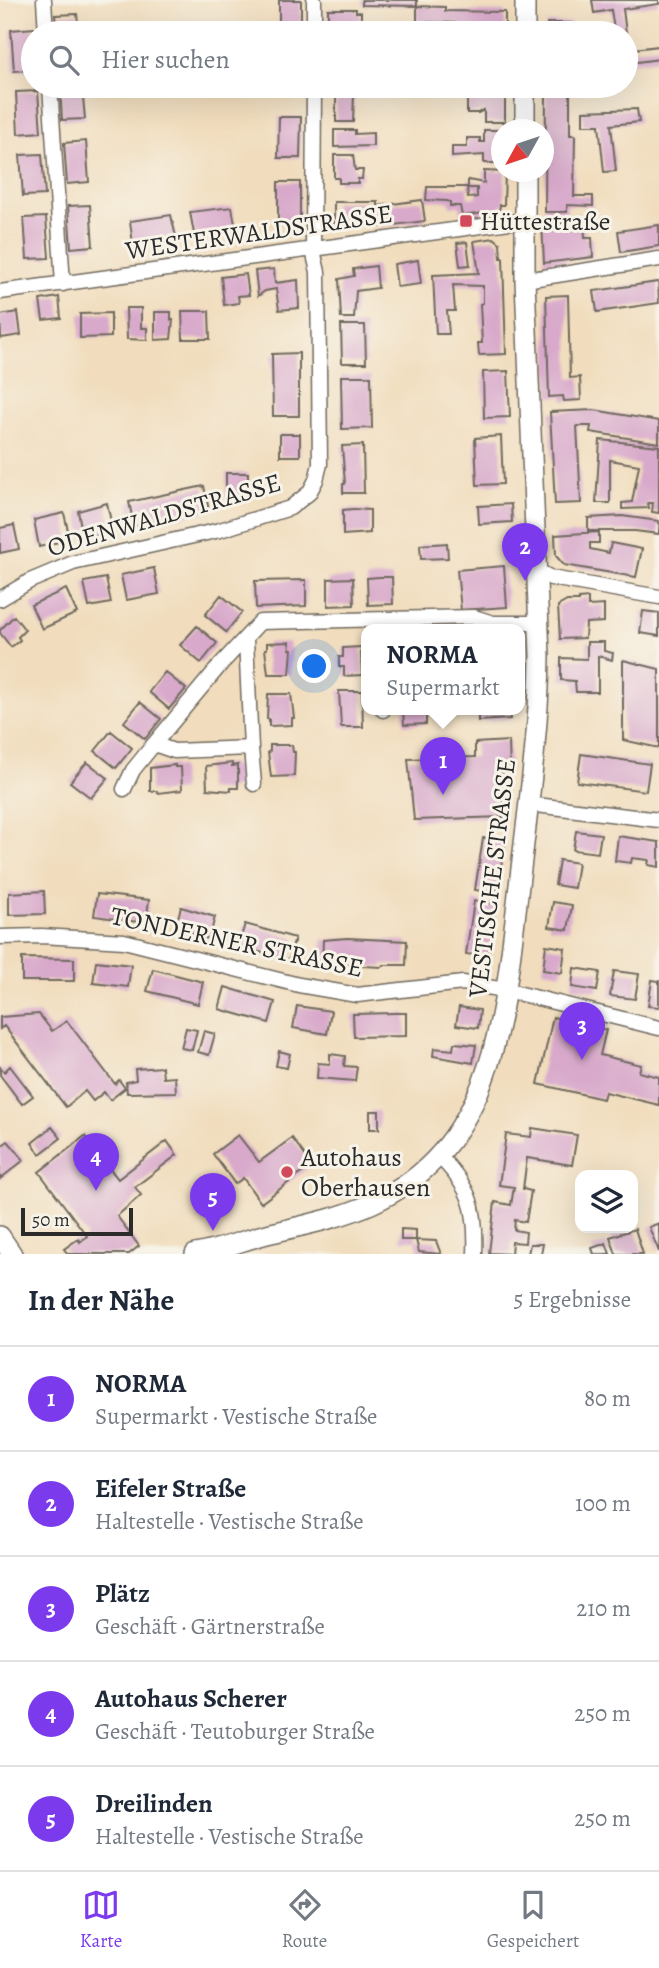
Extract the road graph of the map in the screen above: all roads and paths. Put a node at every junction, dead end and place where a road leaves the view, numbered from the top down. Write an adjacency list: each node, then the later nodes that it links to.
1 (44, 0): 4 (street)
2 (314, 0): 5 (street)
3 (525, 0): 6 (street)
4 (45, 21)
5 (314, 21)
6 (525, 21)
7 (51, 98): 16 (street)
8 (314, 98): 13 (street)
9 (525, 98): 10 (street)
10 (525, 119)
11 (525, 182): 12 (street, VESTISCHE STRASSE)
12 (525, 220): 13 (street, WESTERWALDSTRASSE); 15 (street, VESTISCHE STRASSE)
13 (313, 250): 16 (street, WESTERWALDSTRASSE); 20 (street, ODENWALDSTRASSE)
14 (659, 259): 15 (street)
15 (525, 280): 18 (street, VESTISCHE STRASSE)
16 (63, 284): 17 (street, WESTERWALDSTRASSE)
17 (0, 292)
18 (536, 570): 19 (street); 21 (street, VESTISCHE STRASSE)
19 (659, 597)
20 (0, 599)
21 (538, 623): 22 (street); 28 (street, VESTISCHE STRASSE)
22 (374, 624): 23 (street)
23 (246, 639): 24 (street); 25 (street)
24 (154, 744): 25 (street); 27 (street)
25 (251, 748): 26 (street)
26 (254, 784)
27 (124, 789)
28 (528, 804): 29 (street); 31 (street, VESTISCHE STRASSE)
29 (659, 820)
30 (0, 937): 31 (street, TONDERNER STRASSE)
31 (505, 990): 32 (street, TONDERNER STRASSE); 33 (street, VESTISCHE STRASSE)
32 (659, 1028)
33 (438, 1155): 36 (street, VESTISCHE STRASSE); 37 (street)
34 (0, 1236): 35 (street)
35 (12, 1254)
36 (198, 1254)
37 (475, 1254)

